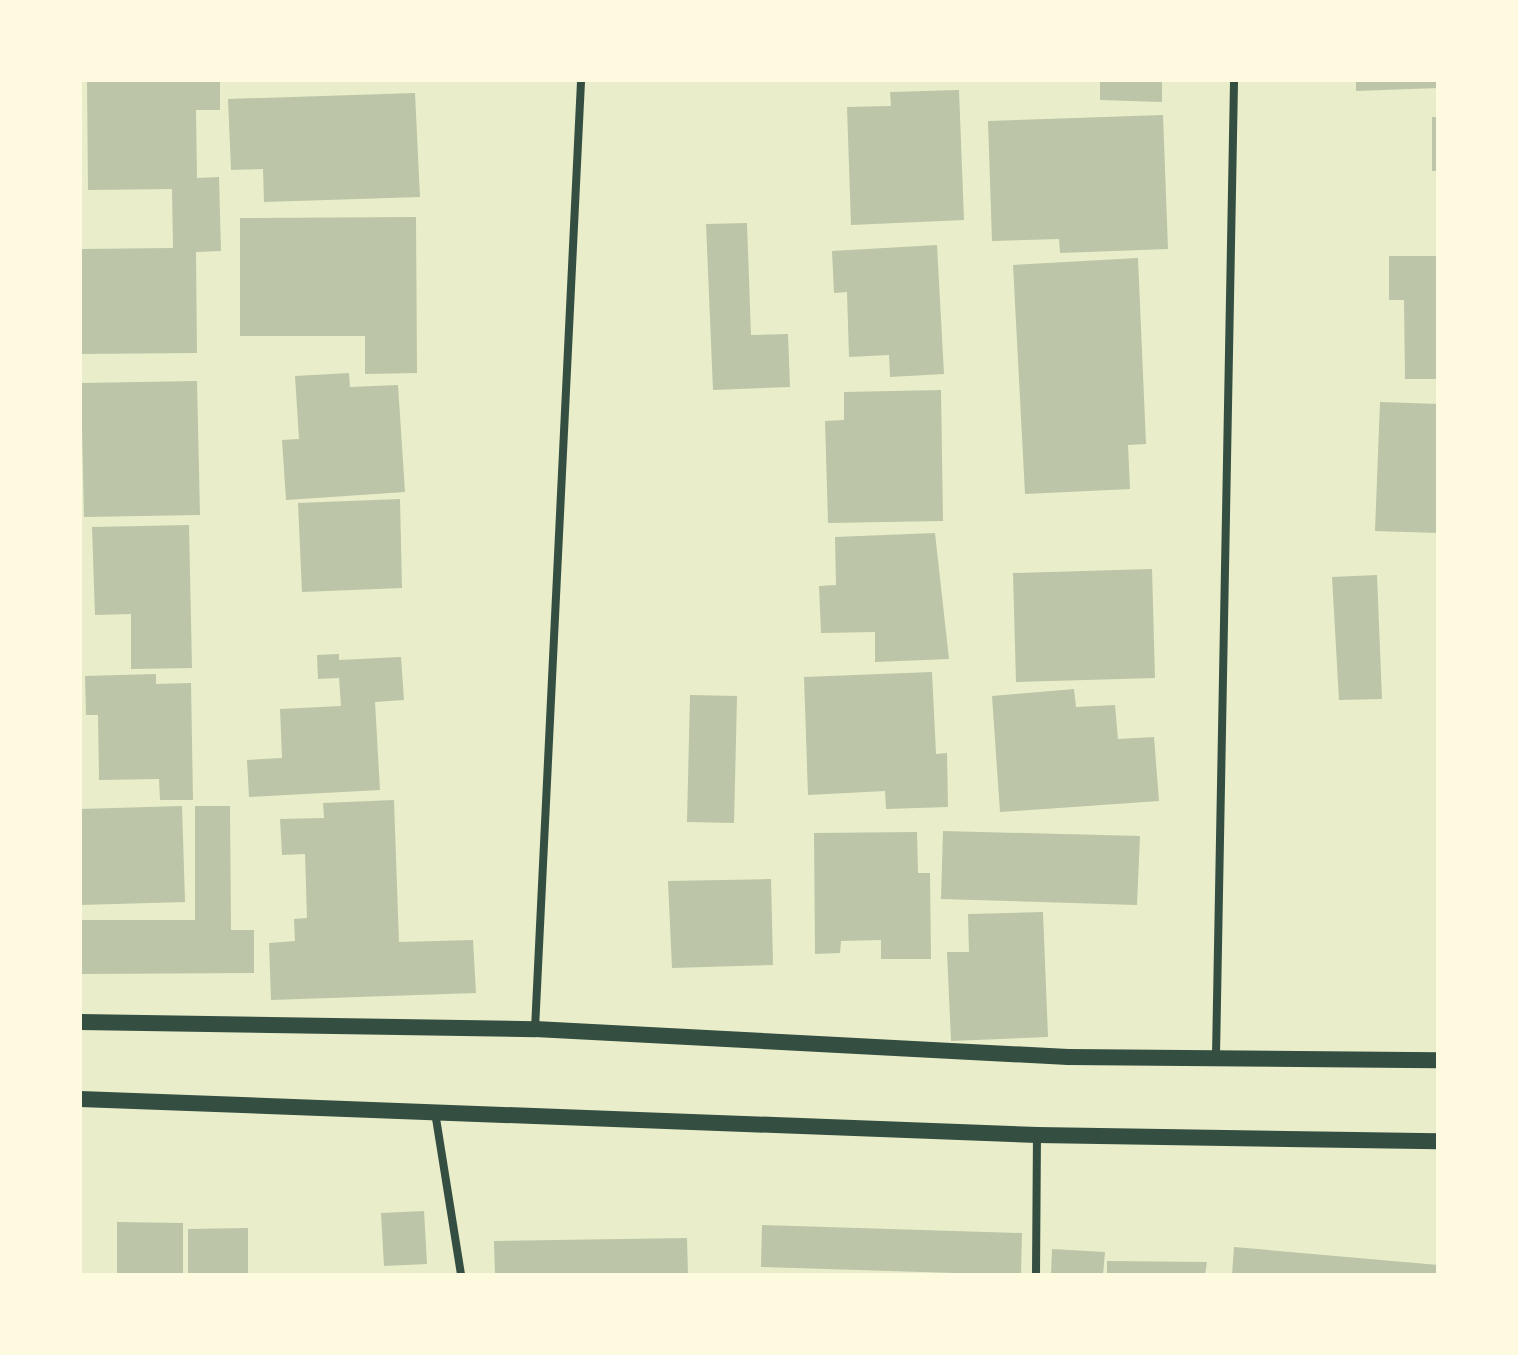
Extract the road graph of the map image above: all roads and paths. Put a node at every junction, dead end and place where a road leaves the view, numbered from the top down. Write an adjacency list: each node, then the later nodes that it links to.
1 (581, 80): 4 (street)
2 (1234, 80): 5 (street)
3 (80, 1022): 4 (main road)
4 (535, 1029): 5 (main road)
5 (1216, 1055): 6 (main road)
6 (1438, 1060)
7 (80, 1099): 8 (main road)
8 (435, 1111): 9 (main road); 11 (street)
9 (1037, 1135): 10 (main road); 12 (street)
10 (1438, 1141)
11 (461, 1275)
12 (1036, 1275)

